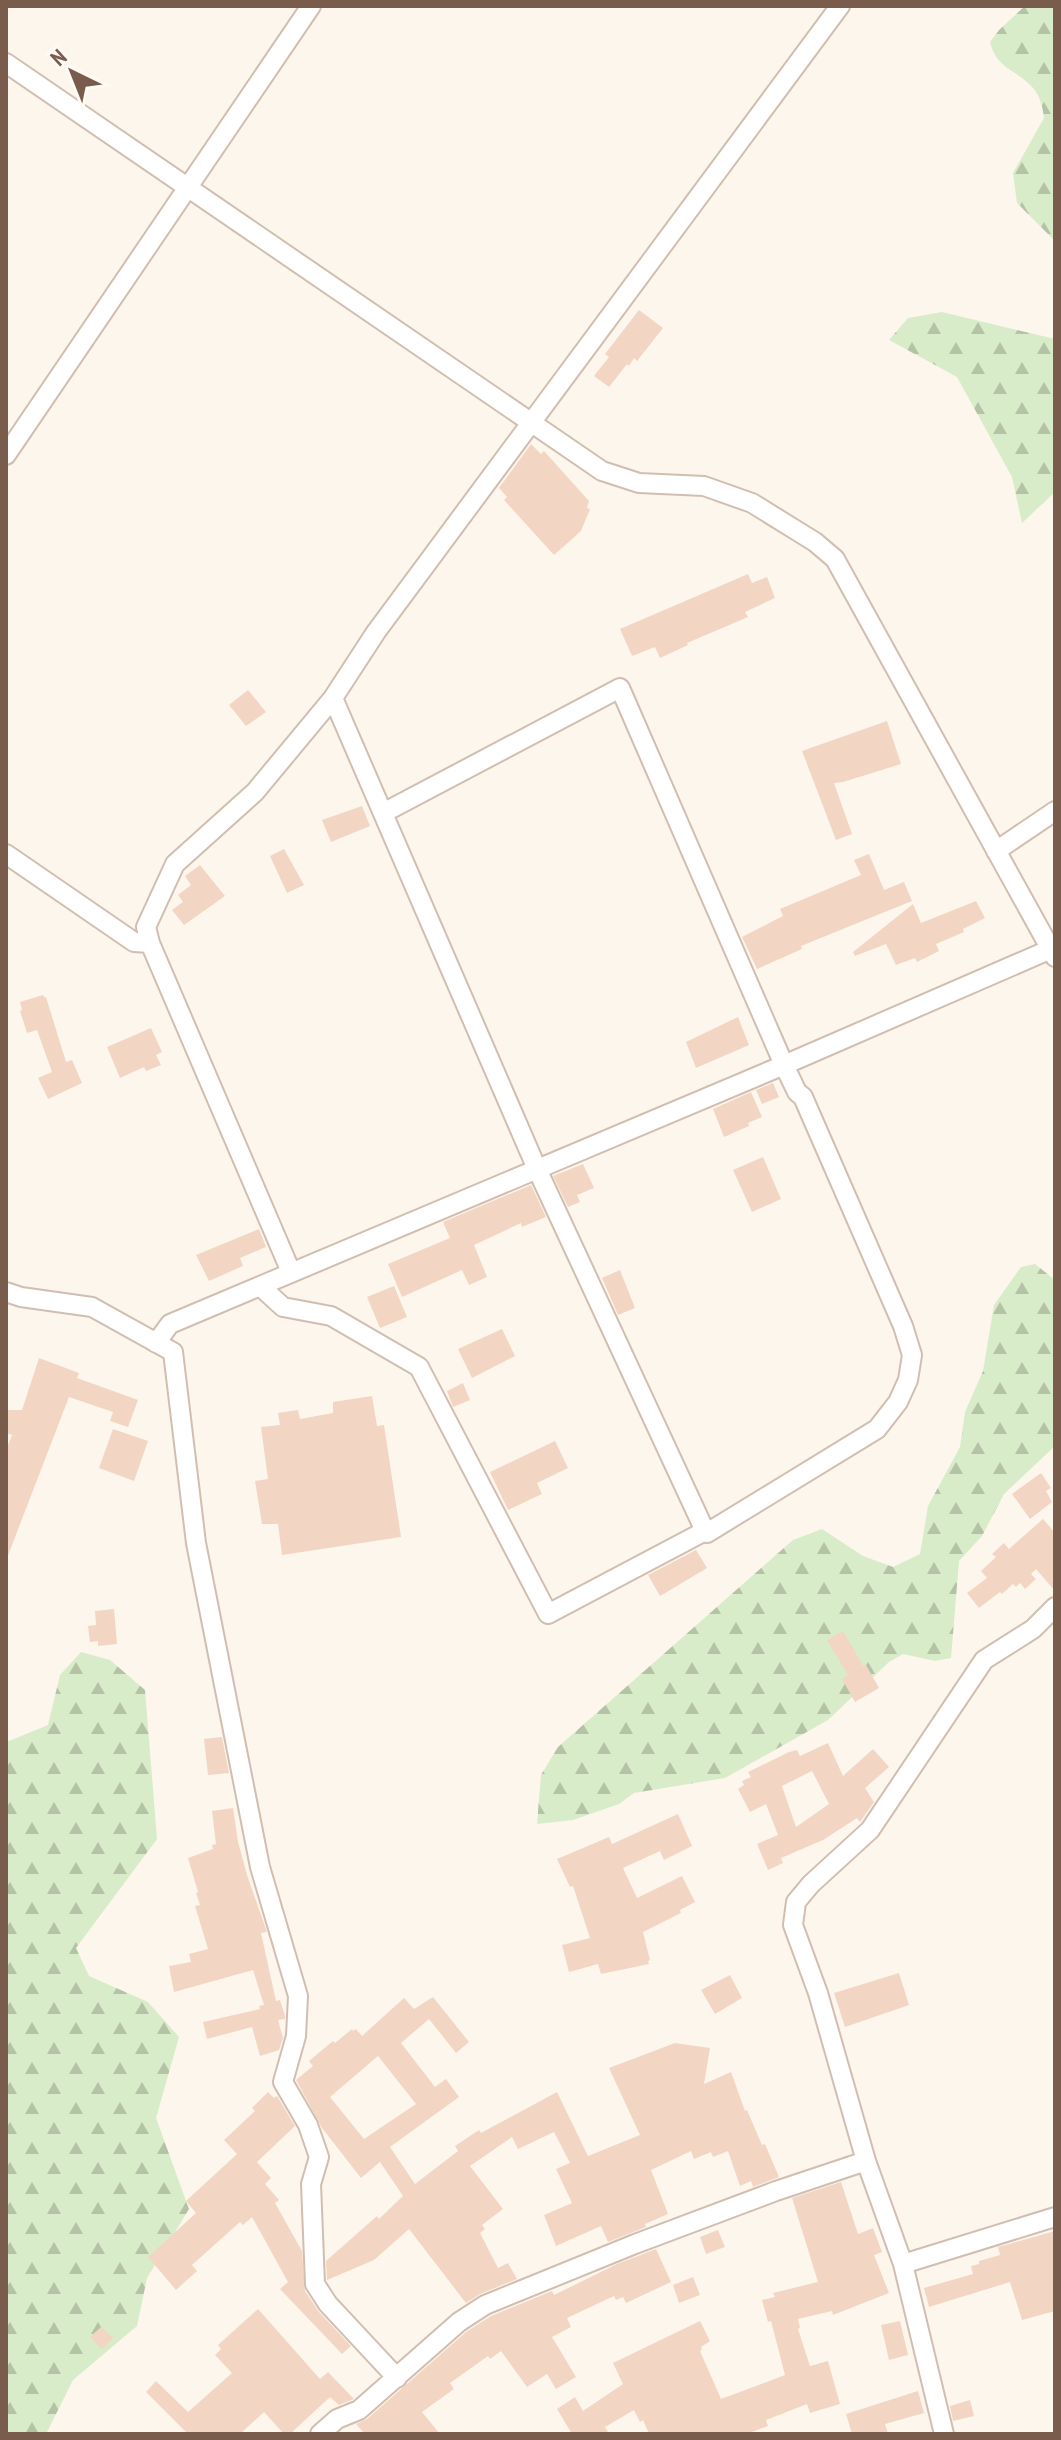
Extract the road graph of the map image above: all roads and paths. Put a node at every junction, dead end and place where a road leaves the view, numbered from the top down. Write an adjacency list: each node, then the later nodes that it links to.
1 (311, 6): 4 (street)
2 (840, 6): 5 (street)
3 (6, 63): 4 (street)
4 (187, 187): 5 (street); 6 (street)
5 (532, 423): 7 (street); 10 (street)
6 (6, 455)
7 (333, 698): 9 (street); 12 (street)
8 (1055, 811): 10 (street)
9 (383, 813): 14 (street); 15 (street)
10 (996, 851): 13 (street)
11 (6, 854): 12 (street)
12 (150, 943): 16 (street)
13 (1053, 953): 14 (street)
14 (784, 1065): 15 (street); 20 (street)
15 (537, 1169): 16 (street); 20 (street)
16 (291, 1272): 17 (street)
17 (260, 1286): 19 (street); 20 (street)
18 (6, 1292): 19 (street)
19 (156, 1343): 25 (street)
20 (705, 1531)
21 (1055, 1607): 22 (street)
22 (866, 2161): 24 (street); 25 (street)
23 (1055, 2217): 24 (street)
24 (903, 2264): 27 (street)
25 (397, 2378): 26 (street)
26 (320, 2434)
27 (944, 2434)

